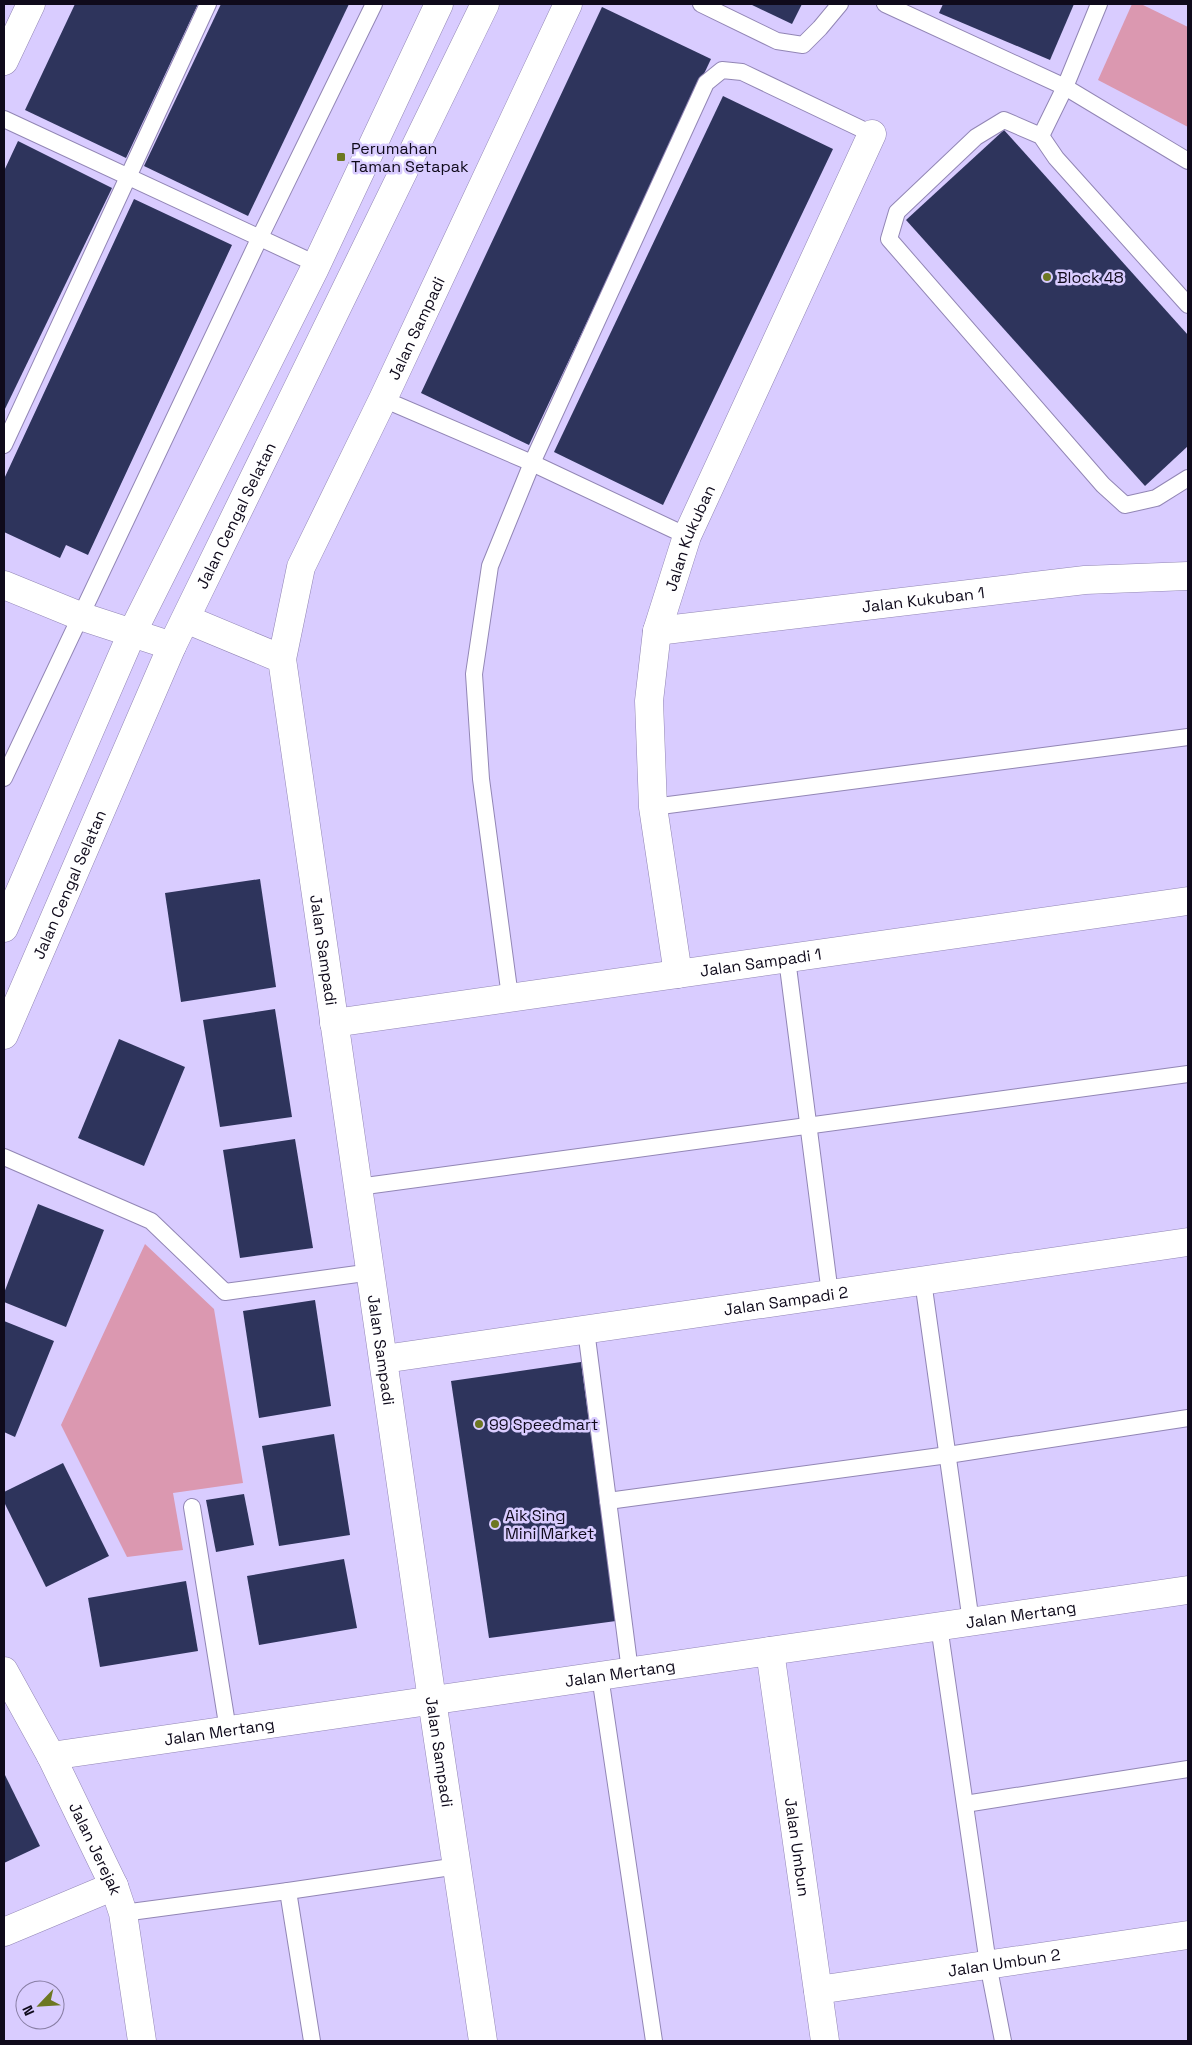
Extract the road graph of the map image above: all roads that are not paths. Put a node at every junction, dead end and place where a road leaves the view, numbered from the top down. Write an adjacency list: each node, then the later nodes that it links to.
1 (32, 4): 11 (street)
2 (208, 4): 17 (lane)
3 (374, 4): 18 (lane)
4 (439, 4): 19 (street)
5 (485, 4): 29 (street, Jalan Cengal Selatan)
6 (568, 4): 21 (street, Jalan Sampadi)
7 (701, 4): 8 (lane)
8 (840, 4)
9 (884, 4): 12 (lane)
10 (1100, 4): 12 (lane)
11 (4, 61)
12 (1065, 86): 15 (lane); 16 (lane)
13 (4, 119): 17 (lane)
14 (872, 134): 23 (lane); 25 (street, Jalan Kukuban)
15 (1040, 136): 20 (lane); 24 (lane)
16 (1188, 161)
17 (128, 177): 18 (lane); 22 (lane)
18 (260, 237): 19 (lane); 28 (lane)
19 (316, 264): 31 (street)
20 (1188, 305)
21 (383, 399): 23 (lane); 33 (street, Jalan Sampadi)
22 (4, 445)
23 (532, 463): 25 (lane); 42 (lane)
24 (1188, 478)
25 (687, 536): 30 (street, Jalan Kukuban)
26 (1188, 576): 30 (street, Jalan Kukuban 1)
27 (4, 585): 28 (street)
28 (80, 616): 31 (street); 35 (lane)
29 (186, 619): 32 (street, Jalan Cengal Selatan); 33 (street)
30 (657, 631): 37 (street, Jalan Kukuban)
31 (132, 633): 32 (street); 39 (street)
32 (172, 646): 44 (street, Jalan Cengal Selatan)
33 (282, 659): 43 (street, Jalan Sampadi)
34 (1188, 737): 37 (lane)
35 (8, 759): 36 (lane)
36 (4, 778)
37 (653, 807): 41 (street, Jalan Kukuban)
38 (1188, 900): 40 (street, Jalan Sampadi 1)
39 (4, 926)
40 (787, 959): 41 (street, Jalan Sampadi 1); 46 (lane)
41 (678, 974): 42 (street, Jalan Sampadi 1)
42 (510, 997): 43 (street, Jalan Sampadi 1)
43 (334, 1023): 48 (street, Jalan Sampadi)
44 (4, 1035)
45 (1188, 1074): 46 (lane)
46 (808, 1126): 48 (lane); 52 (lane)
47 (4, 1157): 50 (lane)
48 (358, 1187): 50 (street, Jalan Sampadi)
49 (1188, 1242): 51 (street, Jalan Sampadi 2)
50 (372, 1272): 54 (street, Jalan Sampadi)
51 (923, 1281): 52 (street, Jalan Sampadi 2); 56 (lane)
52 (830, 1294): 53 (street, Jalan Sampadi 2)
53 (586, 1330): 54 (street, Jalan Sampadi 2); 57 (lane)
54 (384, 1359): 66 (street, Jalan Sampadi)
55 (1188, 1418): 56 (lane)
56 (948, 1455): 57 (lane); 60 (lane)
57 (608, 1501): 64 (lane)
58 (192, 1507): 67 (lane)
59 (1188, 1590): 60 (street, Jalan Mertang)
60 (971, 1622): 61 (street, Jalan Mertang)
61 (939, 1626): 62 (street, Jalan Mertang); 70 (lane)
62 (770, 1651): 64 (street, Jalan Mertang); 78 (street, Jalan Umbun)
63 (4, 1671): 68 (street, Jalan Jerejak)
64 (630, 1671): 65 (street, Jalan Mertang)
65 (600, 1676): 66 (street, Jalan Mertang); 82 (lane)
66 (432, 1700): 67 (street, Jalan Mertang); 71 (street, Jalan Sampadi)
67 (228, 1730): 68 (street, Jalan Mertang)
68 (51, 1756): 72 (street, Jalan Jerejak)
69 (1188, 1769): 70 (lane)
70 (965, 1804): 77 (lane)
71 (458, 1866): 73 (lane); 81 (street, Jalan Sampadi)
72 (114, 1886): 74 (street, Jalan Jerejak); 75 (street)
73 (288, 1891): 74 (lane); 80 (lane)
74 (123, 1913): 79 (street, Jalan Jerejak)
75 (4, 1932)
76 (1188, 1934): 77 (street, Jalan Umbun 2)
77 (988, 1964): 78 (street, Jalan Umbun 2); 84 (lane)
78 (818, 1990): 83 (street, Jalan Umbun)
79 (142, 2041)
80 (312, 2041)
81 (483, 2041)
82 (654, 2041)
83 (825, 2041)
84 (1002, 2041)

